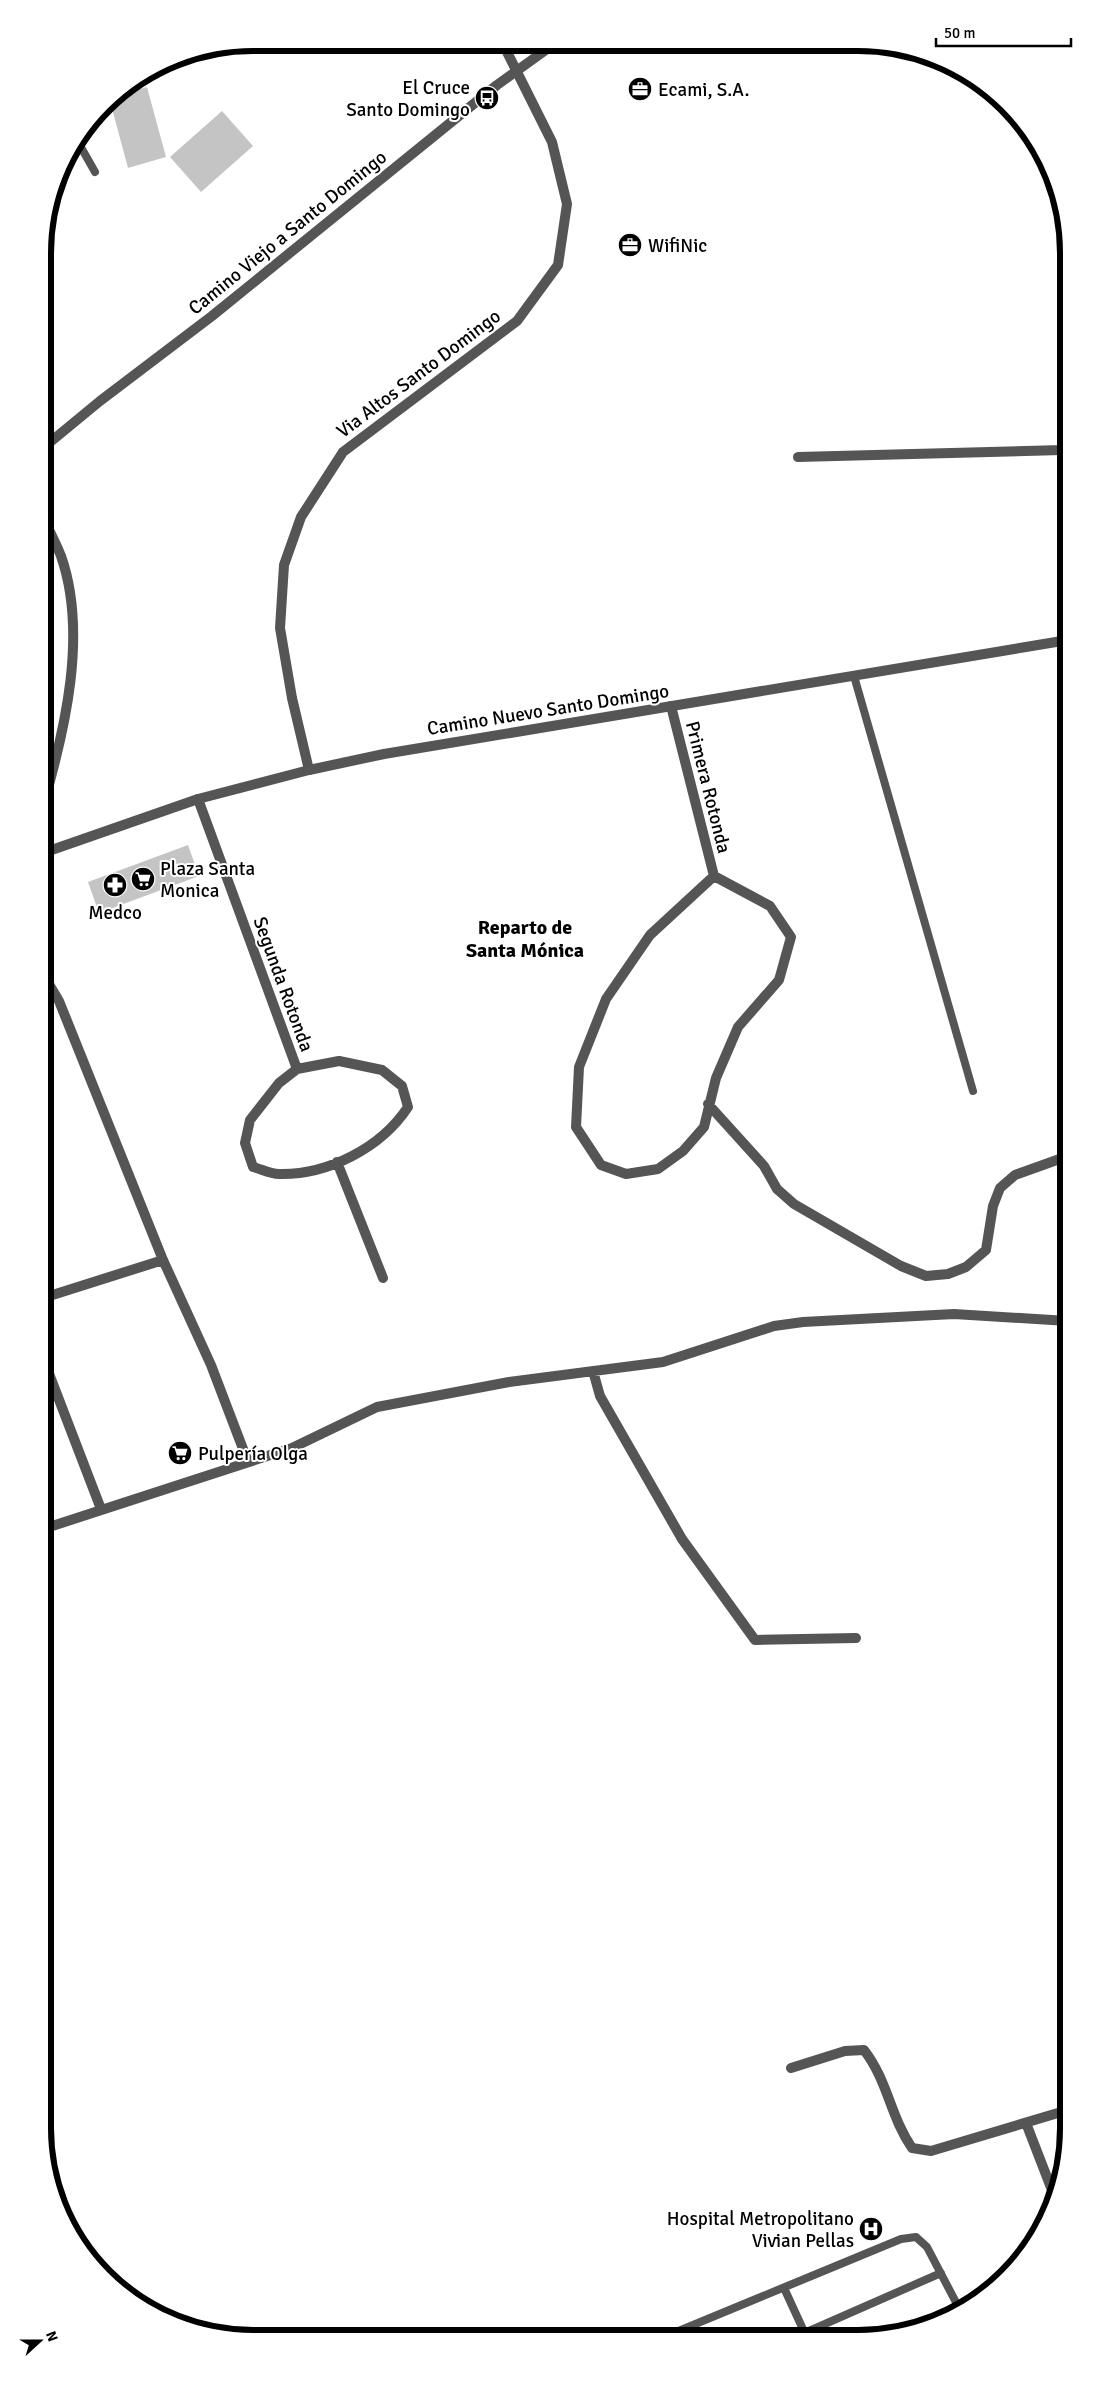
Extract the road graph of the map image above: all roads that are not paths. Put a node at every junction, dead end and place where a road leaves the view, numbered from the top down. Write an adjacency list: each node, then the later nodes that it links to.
1 (507, 51): 3 (street, Via Altos Santo Domingo)
2 (544, 51): 3 (street, Camino Viejo a Santo Domingo)
3 (517, 71): 6 (street, Camino Viejo a Santo Domingo); 13 (street, Via Altos Santo Domingo)
4 (81, 147): 5 (lane)
5 (95, 172)
6 (51, 441)
7 (1060, 451): 8 (street)
8 (798, 457)
9 (51, 536): 14 (street)
10 (1060, 641): 11 (street, Camino Nuevo Santo Domingo)
11 (854, 676): 12 (street, Camino Nuevo Santo Domingo); 20 (lane)
12 (671, 706): 13 (street, Camino Nuevo Santo Domingo); 17 (street, Primera Rotonda)
13 (308, 770): 15 (street, Camino Nuevo Santo Domingo)
14 (51, 775)
15 (198, 799): 16 (street, Camino Nuevo Santo Domingo); 19 (street, Segunda Rotonda)
16 (51, 850)
17 (714, 876): 21 (street, Primera Rotonda); 21 (street, Primera Rotonda)
18 (51, 988): 24 (street)
19 (297, 1069): 23 (street, Segunda Rotonda); 23 (street, Segunda Rotonda)
20 (973, 1091)
21 (708, 1104): 22 (street)
22 (1060, 1159)
23 (337, 1162): 25 (street)
24 (163, 1260): 26 (street); 30 (street)
25 (383, 1278)
26 (51, 1295)
27 (1060, 1321): 28 (street)
28 (593, 1371): 30 (street); 33 (street)
29 (51, 1379): 31 (street)
30 (248, 1462): 31 (street)
31 (102, 1510): 32 (street)
32 (51, 1526)
33 (856, 1638)
34 (791, 2068): 36 (street)
35 (1060, 2112): 36 (street)
36 (1026, 2122): 37 (street)
37 (1051, 2187)
38 (941, 2273): 39 (lane); 40 (lane); 43 (lane)
39 (784, 2288): 41 (lane); 42 (lane)
40 (957, 2304)
41 (681, 2330)
42 (803, 2330)
43 (819, 2330)

